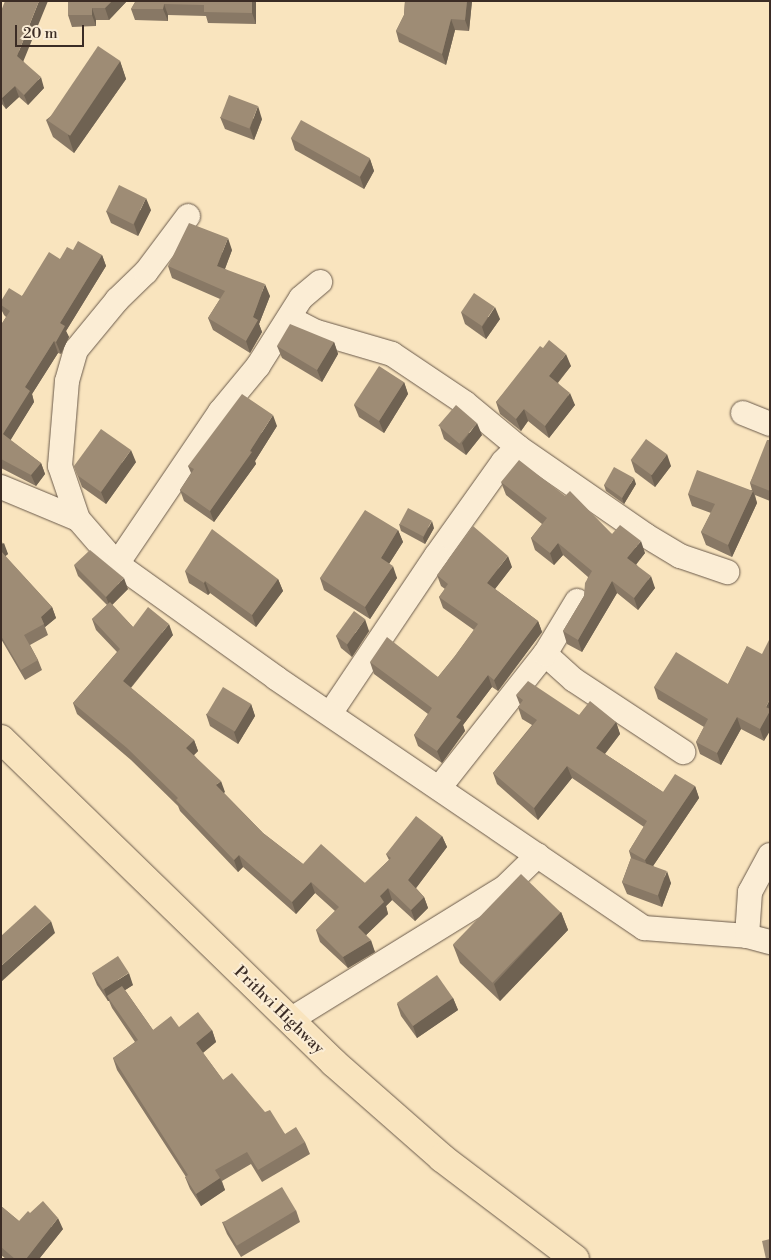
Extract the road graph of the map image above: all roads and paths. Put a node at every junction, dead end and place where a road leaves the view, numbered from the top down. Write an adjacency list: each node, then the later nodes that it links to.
1 (188, 216): 8 (street)
2 (320, 282): 3 (street)
3 (289, 318): 6 (street); 9 (street)
4 (743, 413): 5 (street)
5 (770, 424)
6 (518, 447): 10 (street); 13 (street)
7 (1, 487): 8 (street)
8 (78, 519): 9 (street)
9 (117, 564): 13 (street)
10 (727, 572)
11 (577, 601): 12 (street)
12 (545, 654): 15 (street); 16 (street)
13 (330, 714): 16 (street)
14 (1, 740): 21 (highway, Prithvi Highway)
15 (683, 752)
16 (439, 788): 17 (street)
17 (538, 855): 19 (street); 21 (street)
18 (770, 855): 19 (street)
19 (747, 936): 20 (street)
20 (770, 942)
21 (290, 1020): 22 (highway, Prithvi Highway)
22 (575, 1259)

